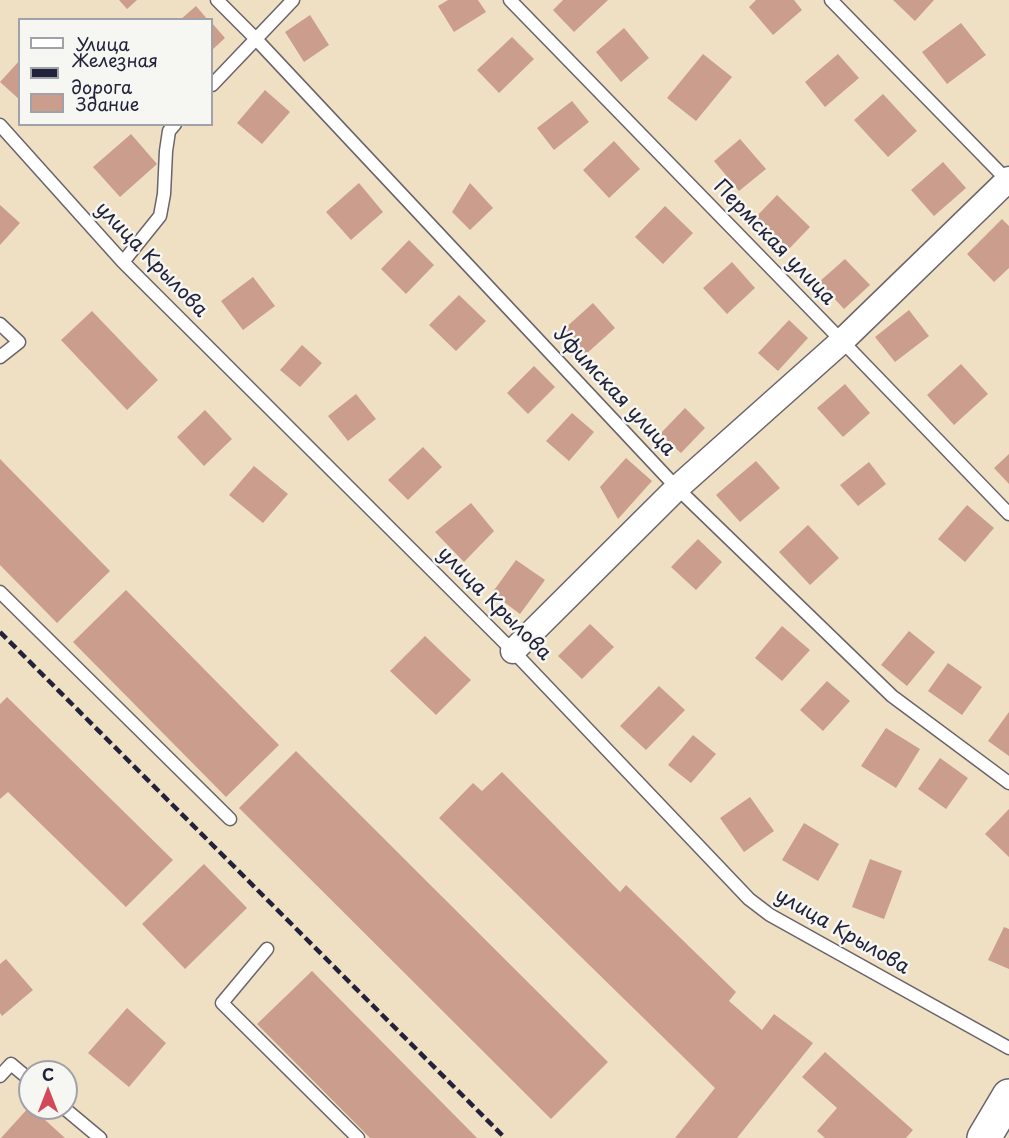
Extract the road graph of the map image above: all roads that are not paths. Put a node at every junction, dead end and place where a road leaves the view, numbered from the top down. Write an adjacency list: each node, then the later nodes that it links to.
1 (217, 0): 5 (lane, Уфимская улица)
2 (293, 0): 5 (lane)
3 (510, 0): 12 (lane, Пермская улица)
4 (831, 0): 9 (lane)
5 (255, 38): 6 (lane); 14 (lane, Уфимская улица)
6 (213, 84)
7 (0, 125): 10 (lane, улица Крылова)
8 (173, 126): 10 (lane)
9 (1009, 181): 12 (street)
10 (123, 262): 17 (lane, улица Крылова)
11 (0, 324): 13 (lane)
12 (842, 340): 14 (street); 15 (lane, Пермская улица)
13 (0, 357)
14 (677, 488): 17 (street); 18 (lane, Уфимская улица)
15 (1009, 514)
16 (0, 592): 19 (lane)
17 (513, 651): 21 (lane, улица Крылова)
18 (1009, 783)
19 (230, 819)
20 (267, 949): 27 (lane)
21 (1009, 1047)
22 (18, 1070): 23 (lane)
23 (0, 1076)
24 (1009, 1096): 28 (main road)
25 (78, 1120): 26 (lane)
26 (100, 1138)
27 (358, 1138)
28 (984, 1138)

